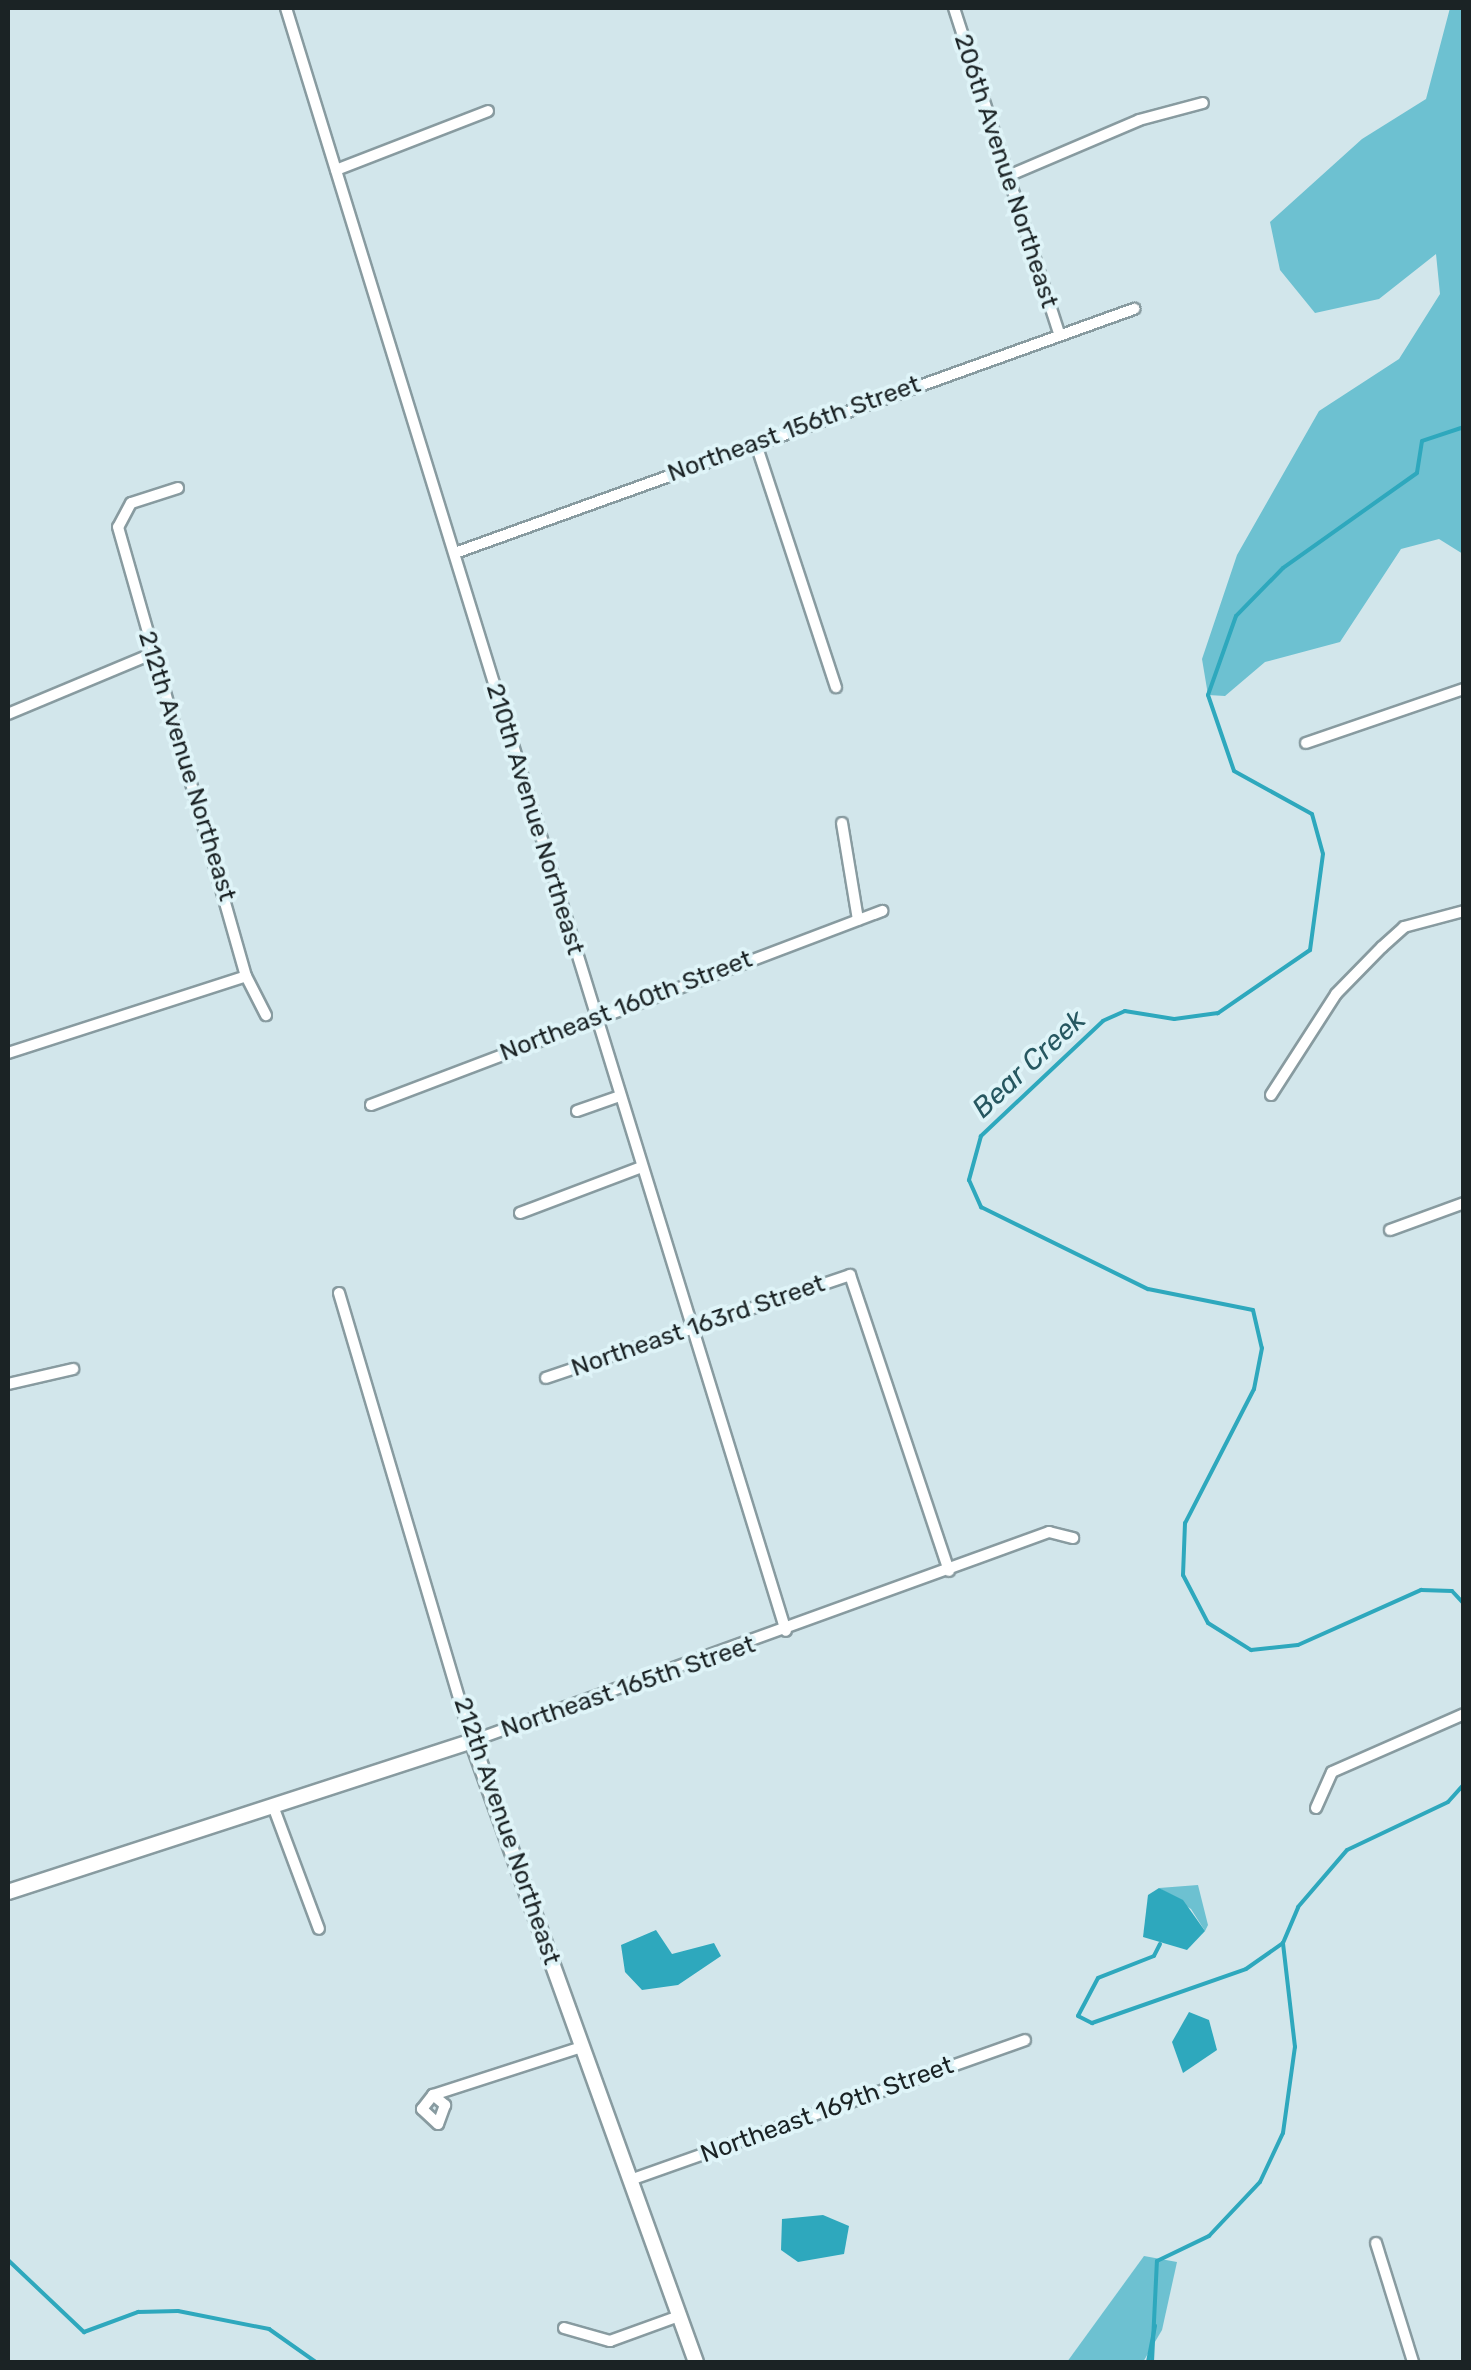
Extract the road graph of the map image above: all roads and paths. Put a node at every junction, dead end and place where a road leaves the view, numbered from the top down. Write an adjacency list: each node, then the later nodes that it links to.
1 (286, 8): 5 (street, 210th Avenue Northeast)
2 (954, 8): 6 (street, 206th Avenue Northeast)
3 (1203, 104): 6 (street)
4 (488, 111): 5 (street)
5 (336, 170): 11 (street, 210th Avenue Northeast)
6 (1008, 176): 8 (street, 206th Avenue Northeast)
7 (1134, 309): 8 (street, Northeast 156th Street)
8 (1059, 334): 9 (street, Northeast 156th Street)
9 (756, 444): 11 (street, Northeast 156th Street); 13 (street)
10 (178, 488): 12 (street, 212th Avenue Northeast)
11 (455, 553): 23 (street, 210th Avenue Northeast)
12 (154, 653): 15 (street); 21 (street, 212th Avenue Northeast)
13 (836, 688)
14 (1464, 689): 16 (street)
15 (8, 714)
16 (1306, 743)
17 (842, 823): 20 (street)
18 (882, 911): 20 (street, Northeast 160th Street)
19 (1464, 911): 26 (street)
20 (858, 920): 23 (street, Northeast 160th Street)
21 (246, 976): 22 (street, 212th Avenue Northeast); 24 (street)
22 (266, 1015)
23 (594, 1016): 25 (street, 210th Avenue Northeast); 27 (street, Northeast 160th Street)
24 (8, 1053)
25 (618, 1096): 28 (street); 29 (street, 210th Avenue Northeast)
26 (1271, 1096)
27 (371, 1105)
28 (576, 1112)
29 (642, 1167): 31 (street); 34 (street, 210th Avenue Northeast)
30 (1464, 1204): 32 (street)
31 (520, 1213)
32 (1390, 1230)
33 (339, 1293): 42 (street, 212th Avenue Northeast)
34 (691, 1330): 36 (street, Northeast 163rd Street); 39 (street, Northeast 163rd Street); 40 (street, 210th Avenue Northeast)
35 (73, 1369): 37 (street)
36 (546, 1378)
37 (8, 1384)
38 (1073, 1538): 39 (street, Northeast 165th Street)
39 (949, 1571): 40 (street, Northeast 165th Street)
40 (786, 1631): 42 (street, Northeast 165th Street)
41 (1464, 1714): 44 (street)
42 (472, 1741): 43 (street, Northeast 165th Street); 48 (street, 212th Avenue Northeast)
43 (273, 1806): 45 (street, Northeast 165th Street); 46 (street)
44 (1316, 1808)
45 (8, 1892)
46 (318, 1929)
47 (1024, 2040): 50 (street, Northeast 169th Street)
48 (582, 2046): 49 (street); 50 (street, 212th Avenue Northeast)
49 (432, 2095)
50 (630, 2180): 52 (street, 212th Avenue Northeast)
51 (1376, 2243): 55 (street)
52 (679, 2316): 53 (street); 54 (street, 212th Avenue Northeast)
53 (564, 2328)
54 (696, 2362)
55 (1414, 2362)

